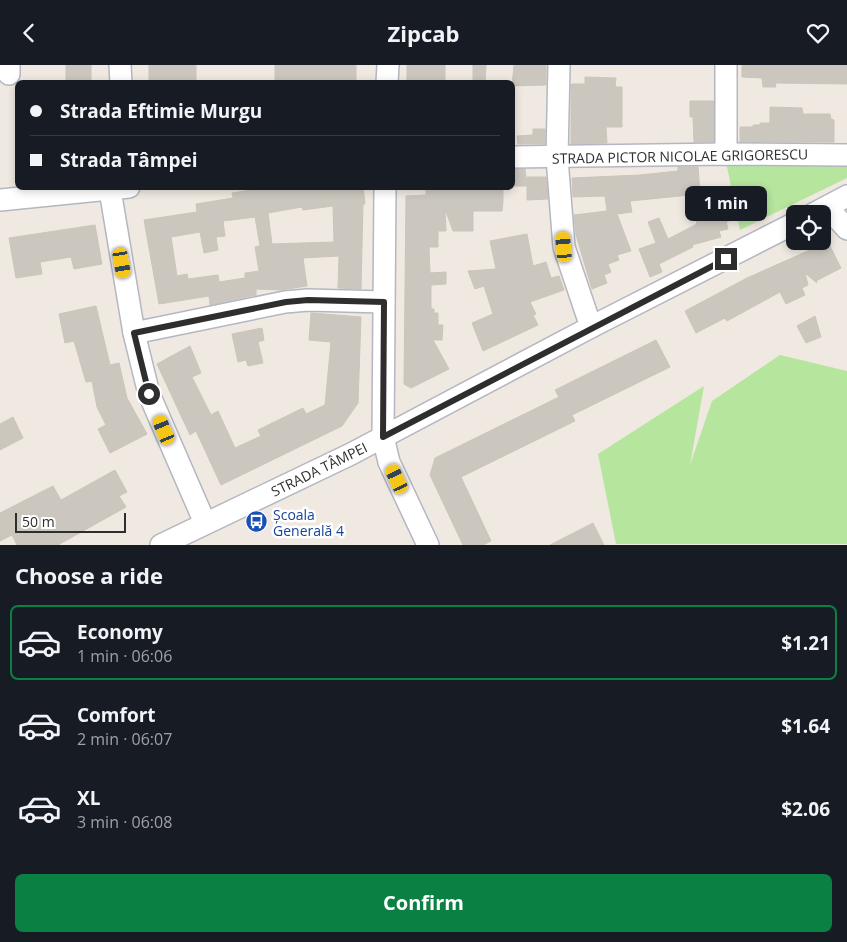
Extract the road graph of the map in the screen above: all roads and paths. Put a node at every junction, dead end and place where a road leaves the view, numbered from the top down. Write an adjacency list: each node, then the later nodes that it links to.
1 (120, 65): 5 (street)
2 (388, 65): 6 (street)
3 (559, 65): 10 (street)
4 (726, 65): 7 (street)
5 (120, 80)
6 (387, 80)
7 (726, 154): 8 (street, STRADA PICTOR NICOLAE GRIGORESCU); 10 (street, STRADA PICTOR NICOLAE GRIGORESCU)
8 (847, 155)
9 (515, 157): 10 (street, STRADA PICTOR NICOLAE GRIGORESCU)
10 (557, 158): 21 (street)
11 (109, 190): 15 (street)
12 (120, 190): 22 (street)
13 (385, 190): 20 (street)
14 (847, 196): 16 (street)
15 (0, 200)
16 (830, 205)
17 (831, 218): 19 (street)
18 (786, 228): 21 (street, STRADA TÂMPEI)
19 (847, 229)
20 (384, 302): 22 (street); 23 (street)
21 (591, 327): 23 (street, STRADA TÂMPEI)
22 (134, 333): 24 (street)
23 (383, 437): 24 (street, STRADA TÂMPEI); 26 (street)
24 (205, 523): 25 (street, STRADA TÂMPEI)
25 (161, 545)
26 (428, 545)

